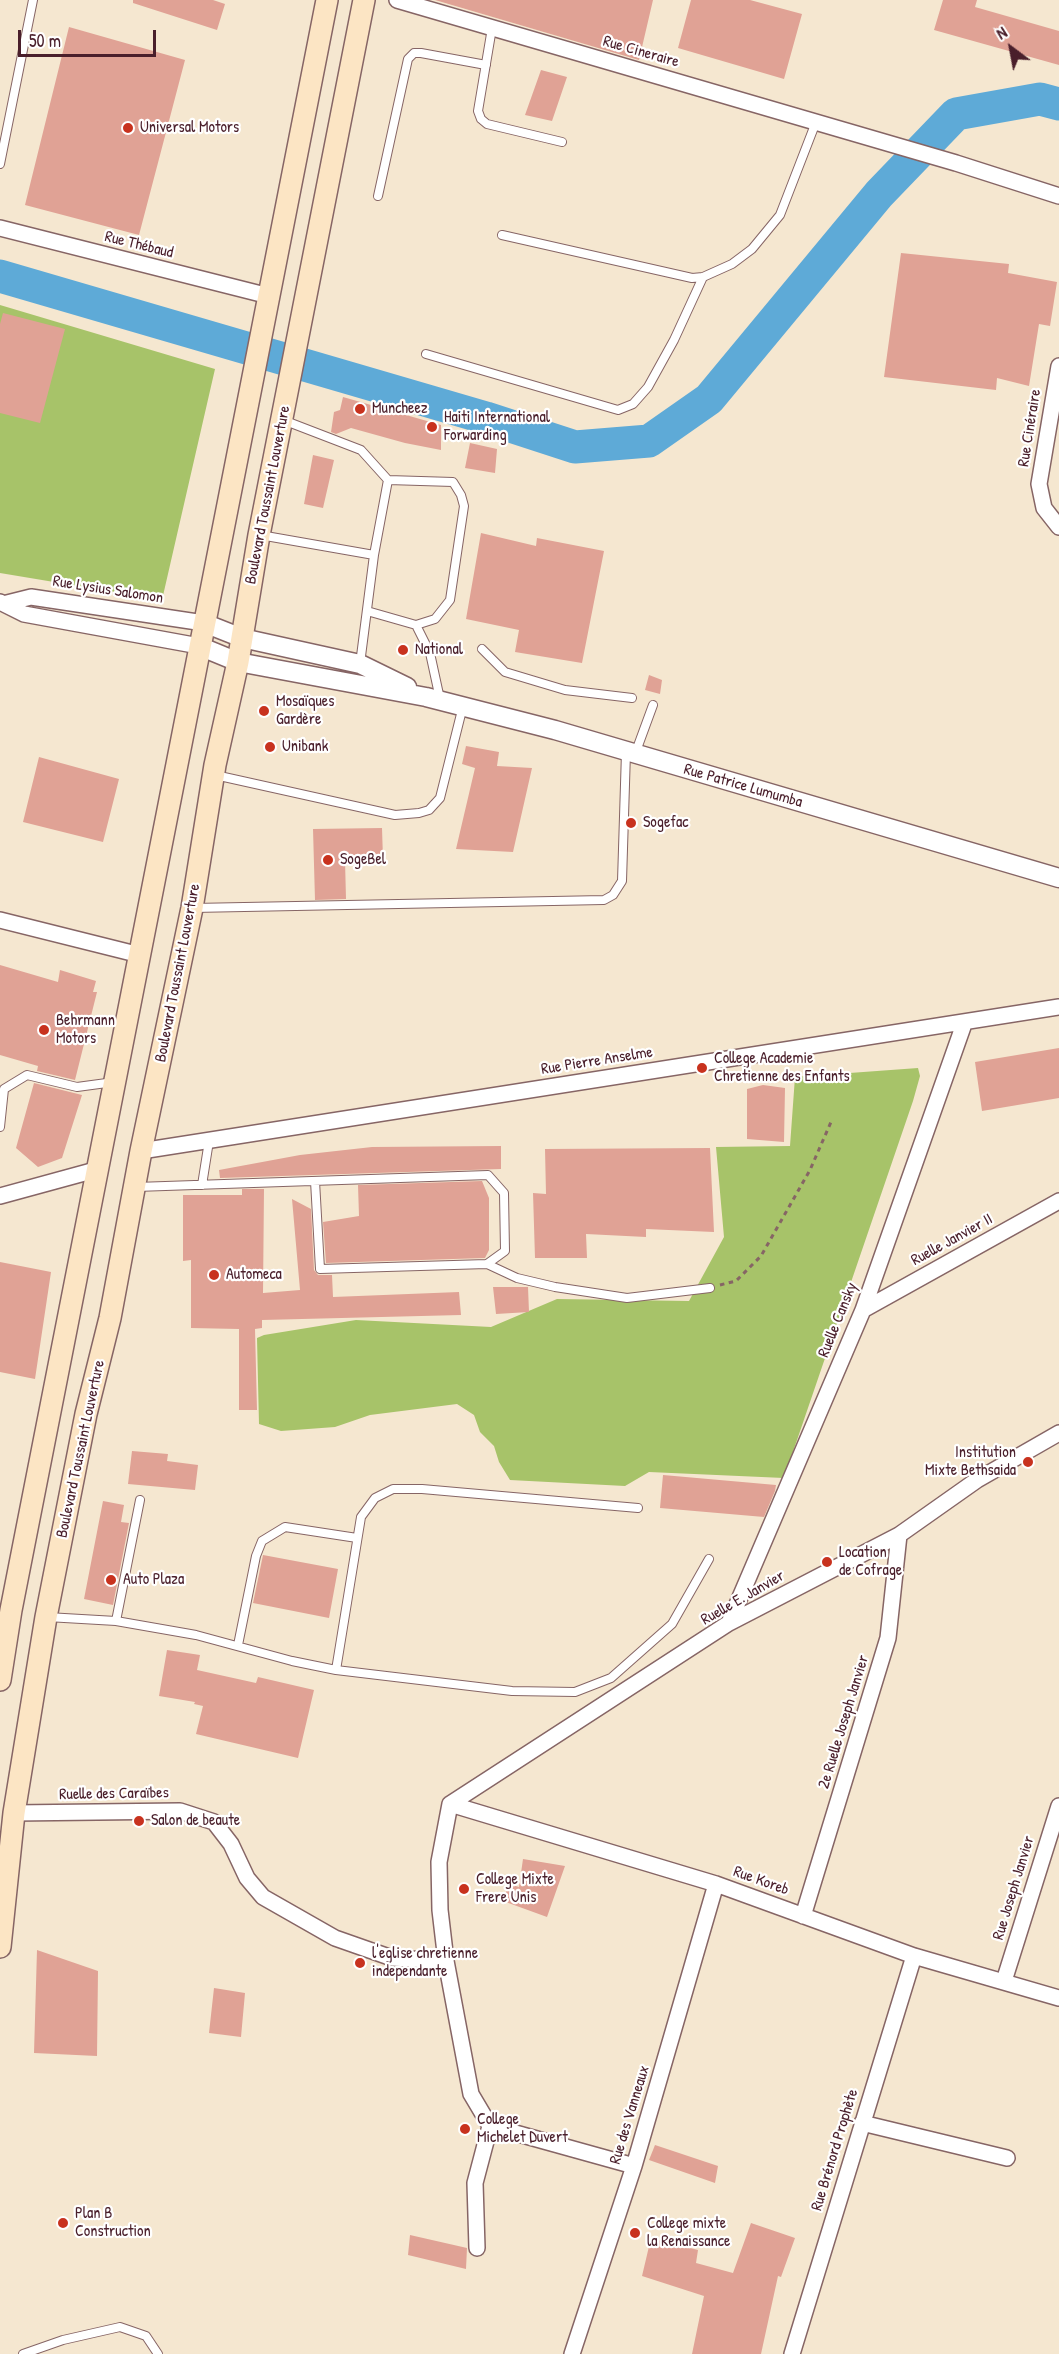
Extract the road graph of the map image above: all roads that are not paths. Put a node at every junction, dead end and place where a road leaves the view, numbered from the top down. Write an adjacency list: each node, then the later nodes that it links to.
1 (33, 0): 9 (lane)
2 (327, 0): 15 (main road)
3 (364, 0): 18 (main road, Boulevard Toussaint Louverture)
4 (397, 0): 5 (street, Rue Cineraire)
5 (492, 28): 6 (lane); 7 (street, Rue Cineraire)
6 (486, 65): 8 (lane); 10 (lane)
7 (816, 122): 11 (street, Rue Cineraire); 14 (lane)
8 (562, 142)
9 (0, 164)
10 (378, 196)
11 (1059, 196)
12 (0, 228): 15 (street, Rue Thébaud)
13 (502, 235): 14 (lane)
14 (704, 277): 16 (lane)
15 (267, 302): 25 (main road)
16 (426, 354)
17 (1059, 366): 20 (street, Rue Cinéraire)
18 (282, 420): 19 (lane); 21 (main road, Boulevard Toussaint Louverture)
19 (388, 480): 22 (lane); 26 (lane)
20 (1059, 527)
21 (259, 535): 22 (lane); 27 (main road, Boulevard Toussaint Louverture)
22 (374, 555): 24 (lane)
23 (3, 602): 25 (street, Rue Lysius Salomon); 28 (street, Rue Lysius Salomon)
24 (367, 611): 26 (lane); 31 (lane)
25 (204, 623): 27 (street, Rue Patrice Lumumba); 28 (main road)
26 (416, 625): 32 (lane)
27 (242, 638): 30 (main road, Boulevard Toussaint Louverture); 31 (street, Rue Patrice Lumumba)
28 (199, 646): 30 (street, Rue Patrice Lumumba); 41 (main road)
29 (482, 649): 33 (lane)
30 (238, 662): 32 (street, Rue Patrice Lumumba); 37 (main road, Boulevard Toussaint Louverture)
31 (360, 664): 32 (street, Rue Patrice Lumumba)
32 (433, 698): 35 (street, Rue Patrice Lumumba)
33 (632, 698)
34 (653, 705): 36 (lane)
35 (463, 706): 36 (street, Rue Patrice Lumumba); 37 (lane)
36 (630, 753): 38 (street, Rue Patrice Lumumba); 39 (lane)
37 (213, 775): 39 (main road, Boulevard Toussaint Louverture)
38 (1059, 878)
39 (192, 908): 47 (main road, Boulevard Toussaint Louverture)
40 (0, 920): 41 (street)
41 (140, 955): 44 (main road)
42 (1059, 1007): 43 (street, Rue Pierre Anselme)
43 (964, 1023): 46 (street, Rue Pierre Anselme); 56 (street, Ruelle Cansky)
44 (115, 1082): 45 (lane); 48 (main road)
45 (0, 1127)
46 (209, 1141): 47 (street, Rue Pierre Anselme); 50 (lane)
47 (141, 1151): 51 (main road, Boulevard Toussaint Louverture)
48 (99, 1169): 52 (street); 63 (main road)
49 (315, 1181): 50 (lane); 54 (lane); 54 (lane)
50 (202, 1185): 51 (lane)
51 (134, 1187): 64 (main road, Boulevard Toussaint Louverture)
52 (0, 1196)
53 (1059, 1202): 56 (street, Ruelle Janvier II)
54 (488, 1264): 55 (lane)
55 (710, 1288)
56 (863, 1310): 66 (street, Ruelle Cansky)
57 (1059, 1432): 60 (street, Ruelle E. Janvier)
58 (140, 1500): 65 (lane)
59 (638, 1508): 61 (lane)
60 (899, 1535): 66 (street, Ruelle E. Janvier); 74 (street, 2e Ruelle Joseph Janvier)
61 (357, 1538): 67 (lane); 68 (lane)
62 (709, 1559): 68 (lane)
63 (6, 1609): 64 (main road); 69 (main road)
64 (46, 1617): 65 (lane); 72 (main road, Boulevard Toussaint Louverture)
65 (116, 1621): 67 (lane)
66 (729, 1623): 70 (street, Ruelle E. Janvier)
67 (238, 1645): 68 (lane)
68 (336, 1670)
69 (0, 1680)
70 (450, 1804): 73 (street, Rue Koreb); 77 (street)
71 (1059, 1806): 78 (street, Rue Joseph Janvier)
72 (14, 1813): 75 (main road, Boulevard Toussaint Louverture); 77 (street, Ruelle des Caraïbes)
73 (716, 1884): 74 (street, Rue Koreb); 83 (street, Rue des Vanneaux)
74 (803, 1916): 76 (street, Rue Koreb)
75 (0, 1947)
76 (914, 1956): 78 (street, Rue Koreb); 80 (street, Rue Brénord Prophète)
77 (446, 1961): 81 (street)
78 (1004, 1981): 79 (street, Rue Koreb)
79 (1059, 1998)
80 (862, 2123): 82 (street); 88 (street, Rue Brénord Prophète)
81 (490, 2126): 83 (street); 84 (street)
82 (1007, 2158)
83 (634, 2166): 87 (street, Rue des Vanneaux)
84 (477, 2248)
85 (23, 2354): 86 (lane)
86 (158, 2354)
87 (572, 2354)
88 (792, 2354)

